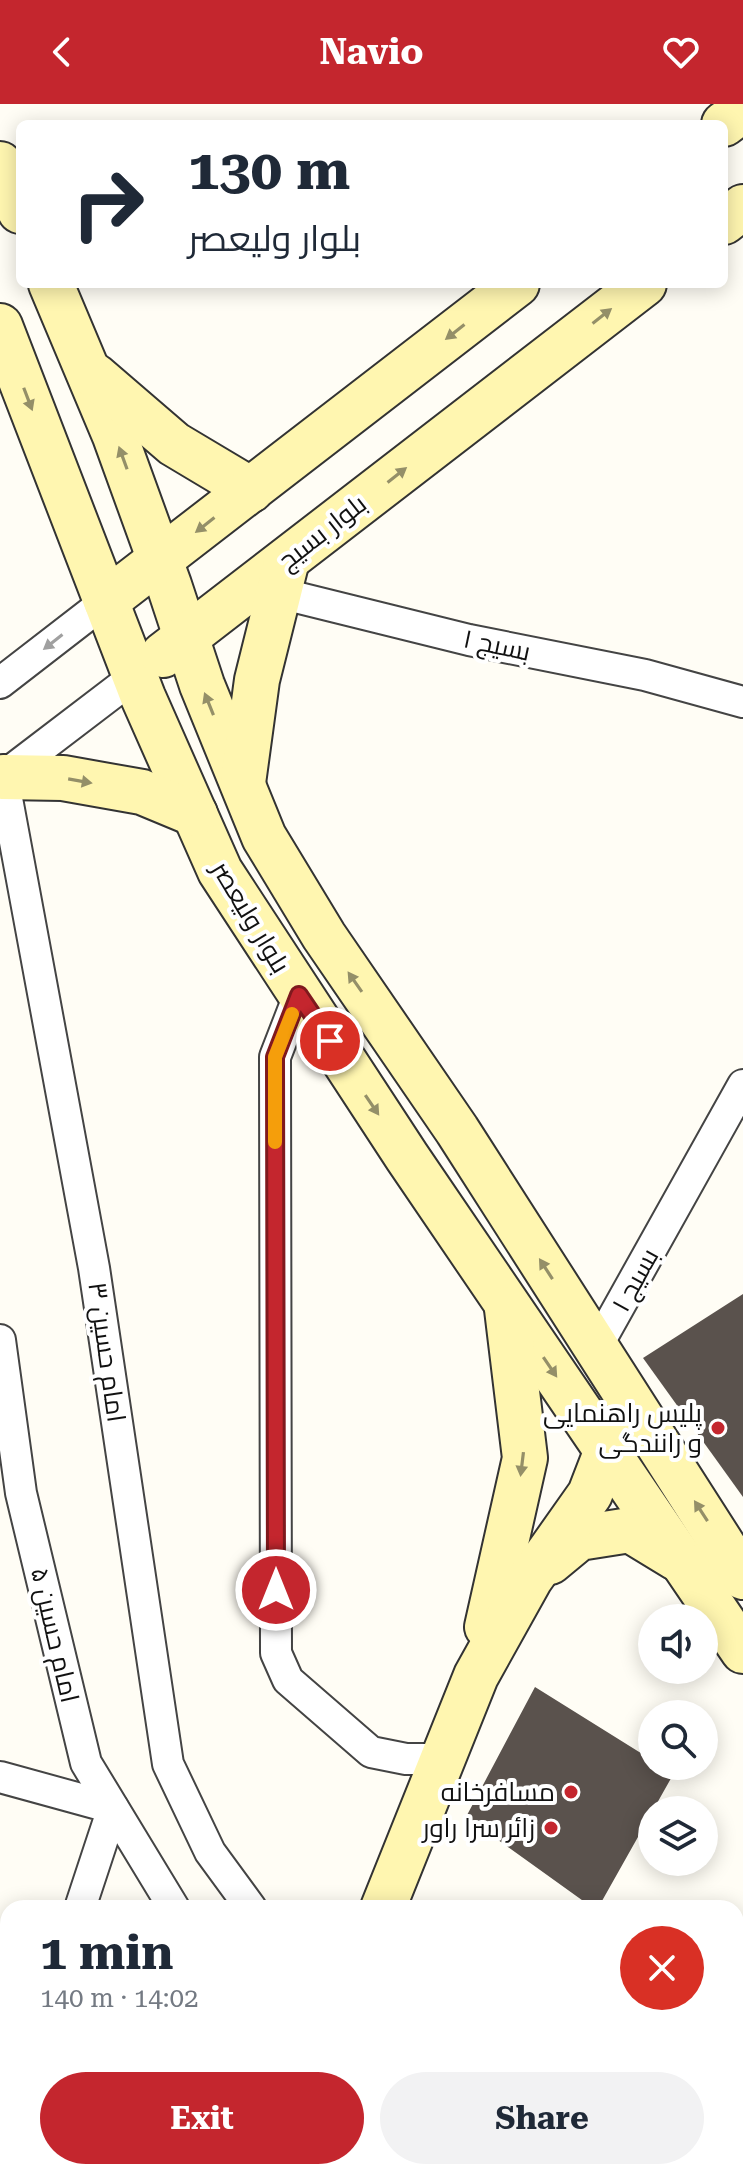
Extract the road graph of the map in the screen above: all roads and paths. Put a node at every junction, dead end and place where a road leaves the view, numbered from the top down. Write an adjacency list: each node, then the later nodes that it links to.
1 (0, 164): 2 (street)
2 (16, 202)
3 (53, 288): 7 (street, بلوار ولیعصر)
4 (512, 288): 8 (street, one-way to 8)
5 (639, 288): 10 (street, بلوار بسیج, one-way to 5)
6 (0, 326): 11 (street, بلوار ولیعصر, one-way to 11)
7 (87, 369): 8 (street); 9 (street, بلوار ولیعصر, one-way to 7)
8 (251, 490): 9 (street, one-way to 9)
9 (160, 559): 11 (street); 12 (street, بلوار ولیعصر)
10 (272, 580): 12 (street, بلوار بسیج); 15 (street, بسیج ۱); 17 (street)
11 (106, 601): 13 (street, بلوار ولیعصر); 14 (street, one-way to 14)
12 (185, 638): 13 (street, بلوار بسیج); 17 (street, بلوار ولیعصر, one-way to 12)
13 (135, 676): 16 (street, بلوار بسیج); 18 (street, بلوار ولیعصر)
14 (0, 683)
15 (743, 702)
16 (1, 778): 18 (street, one-way to 18); 36 (street, امام حسین ۳)
17 (243, 785): 23 (street, بلوار ولیعصر, one-way to 17)
18 (195, 814): 19 (street, بلوار ولیعصر)
19 (299, 995): 21 (street, بلوار ولیعصر, one-way to 21); 31 (street)
20 (743, 1085): 23 (street, بسیج ۱)
21 (506, 1303): 25 (street, بلوار ولیعصر, one-way to 25); 30 (street, one-way to 30)
22 (0, 1340): 24 (street, امام حسین ۵)
23 (604, 1359): 25 (street); 27 (street, بلوار ولیعصر, one-way to 23)
24 (4, 1398): 33 (street, امام حسین ۵)
25 (607, 1450): 26 (street, بلوار ولیعصر); 28 (street)
26 (683, 1563): 28 (street); 29 (street, بلوار ولیعصر)
27 (743, 1577)
28 (530, 1579): 30 (street)
29 (743, 1651)
30 (476, 1676): 31 (street)
31 (443, 1759): 37 (street)
32 (0, 1777): 33 (street)
33 (113, 1808): 34 (street); 35 (street, امام حسین ۵)
34 (83, 1900)
35 (169, 1900)
36 (245, 1900)
37 (386, 1900)

